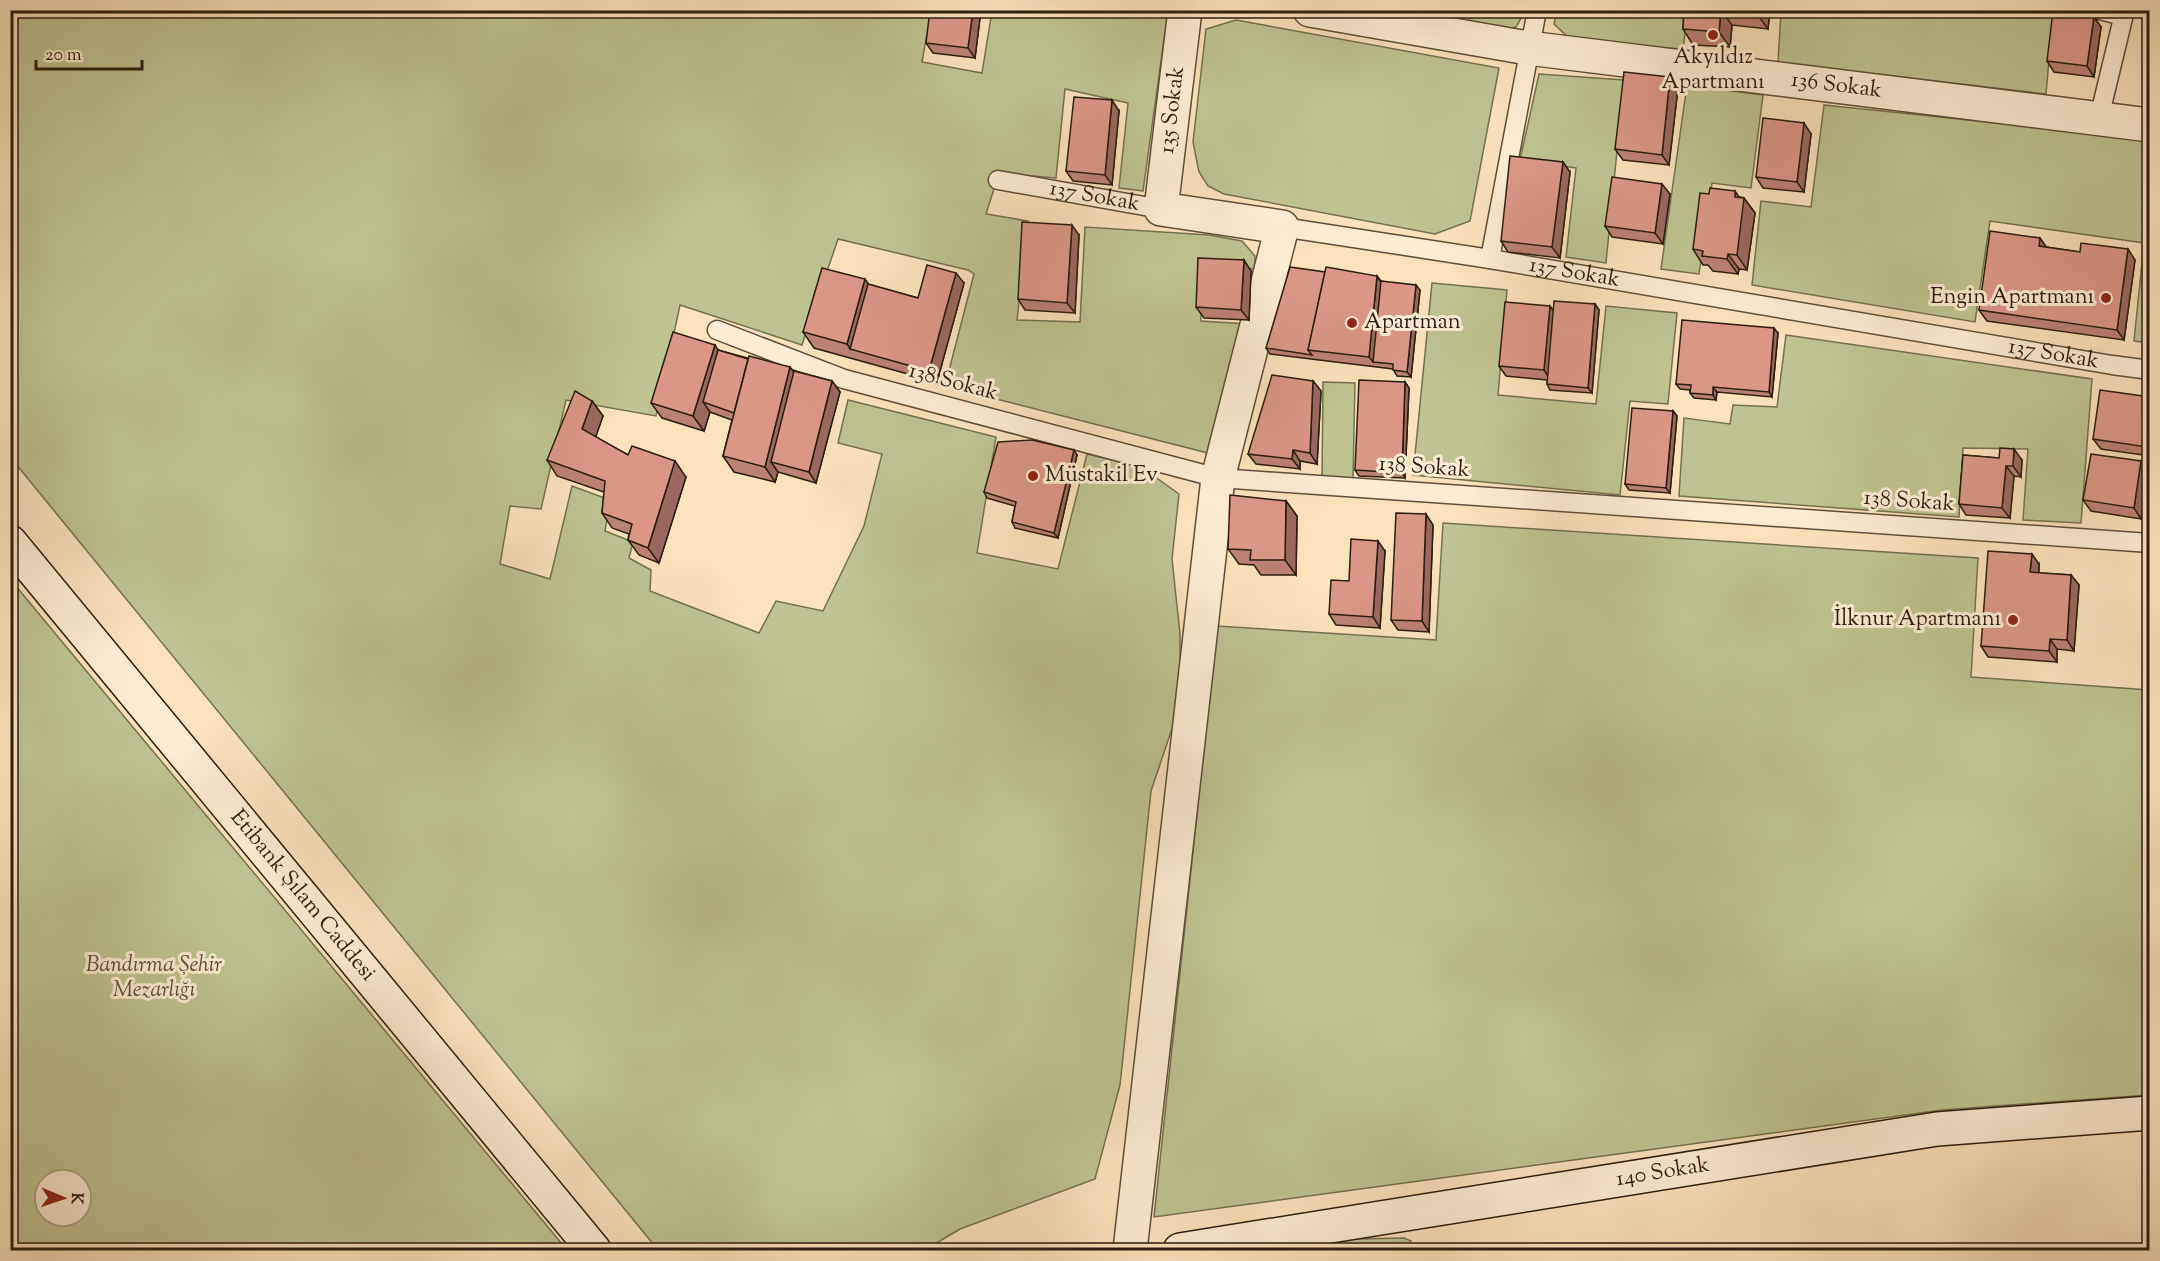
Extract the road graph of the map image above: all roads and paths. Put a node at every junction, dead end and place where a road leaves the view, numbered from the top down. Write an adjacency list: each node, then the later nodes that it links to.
1 (1185, 10): 10 (street, 135 Sokak)
2 (1310, 10): 6 (street, 136 Sokak)
3 (1537, 10): 6 (lane)
4 (2100, 10): 5 (lane)
5 (2124, 13): 7 (lane)
6 (1528, 48): 7 (street, 136 Sokak); 12 (lane)
7 (2098, 118): 8 (street, 136 Sokak)
8 (2150, 125)
9 (998, 180): 10 (lane, 137 Sokak)
10 (1161, 209): 11 (street, 137 Sokak)
11 (1281, 227): 12 (lane, 137 Sokak); 15 (street)
12 (1490, 259): 14 (lane, 137 Sokak)
13 (717, 330): 15 (lane, 138 Sokak)
14 (2150, 370)
15 (1218, 478): 17 (lane, 138 Sokak); 21 (street)
16 (10, 542): 20 (street, Etibank Şılam Caddesi)
17 (2150, 543)
18 (2150, 1113): 19 (street, 140 Sokak)
19 (1281, 1243): 22 (street, 140 Sokak)
20 (594, 1251)
21 (1130, 1251)
22 (1180, 1251)

